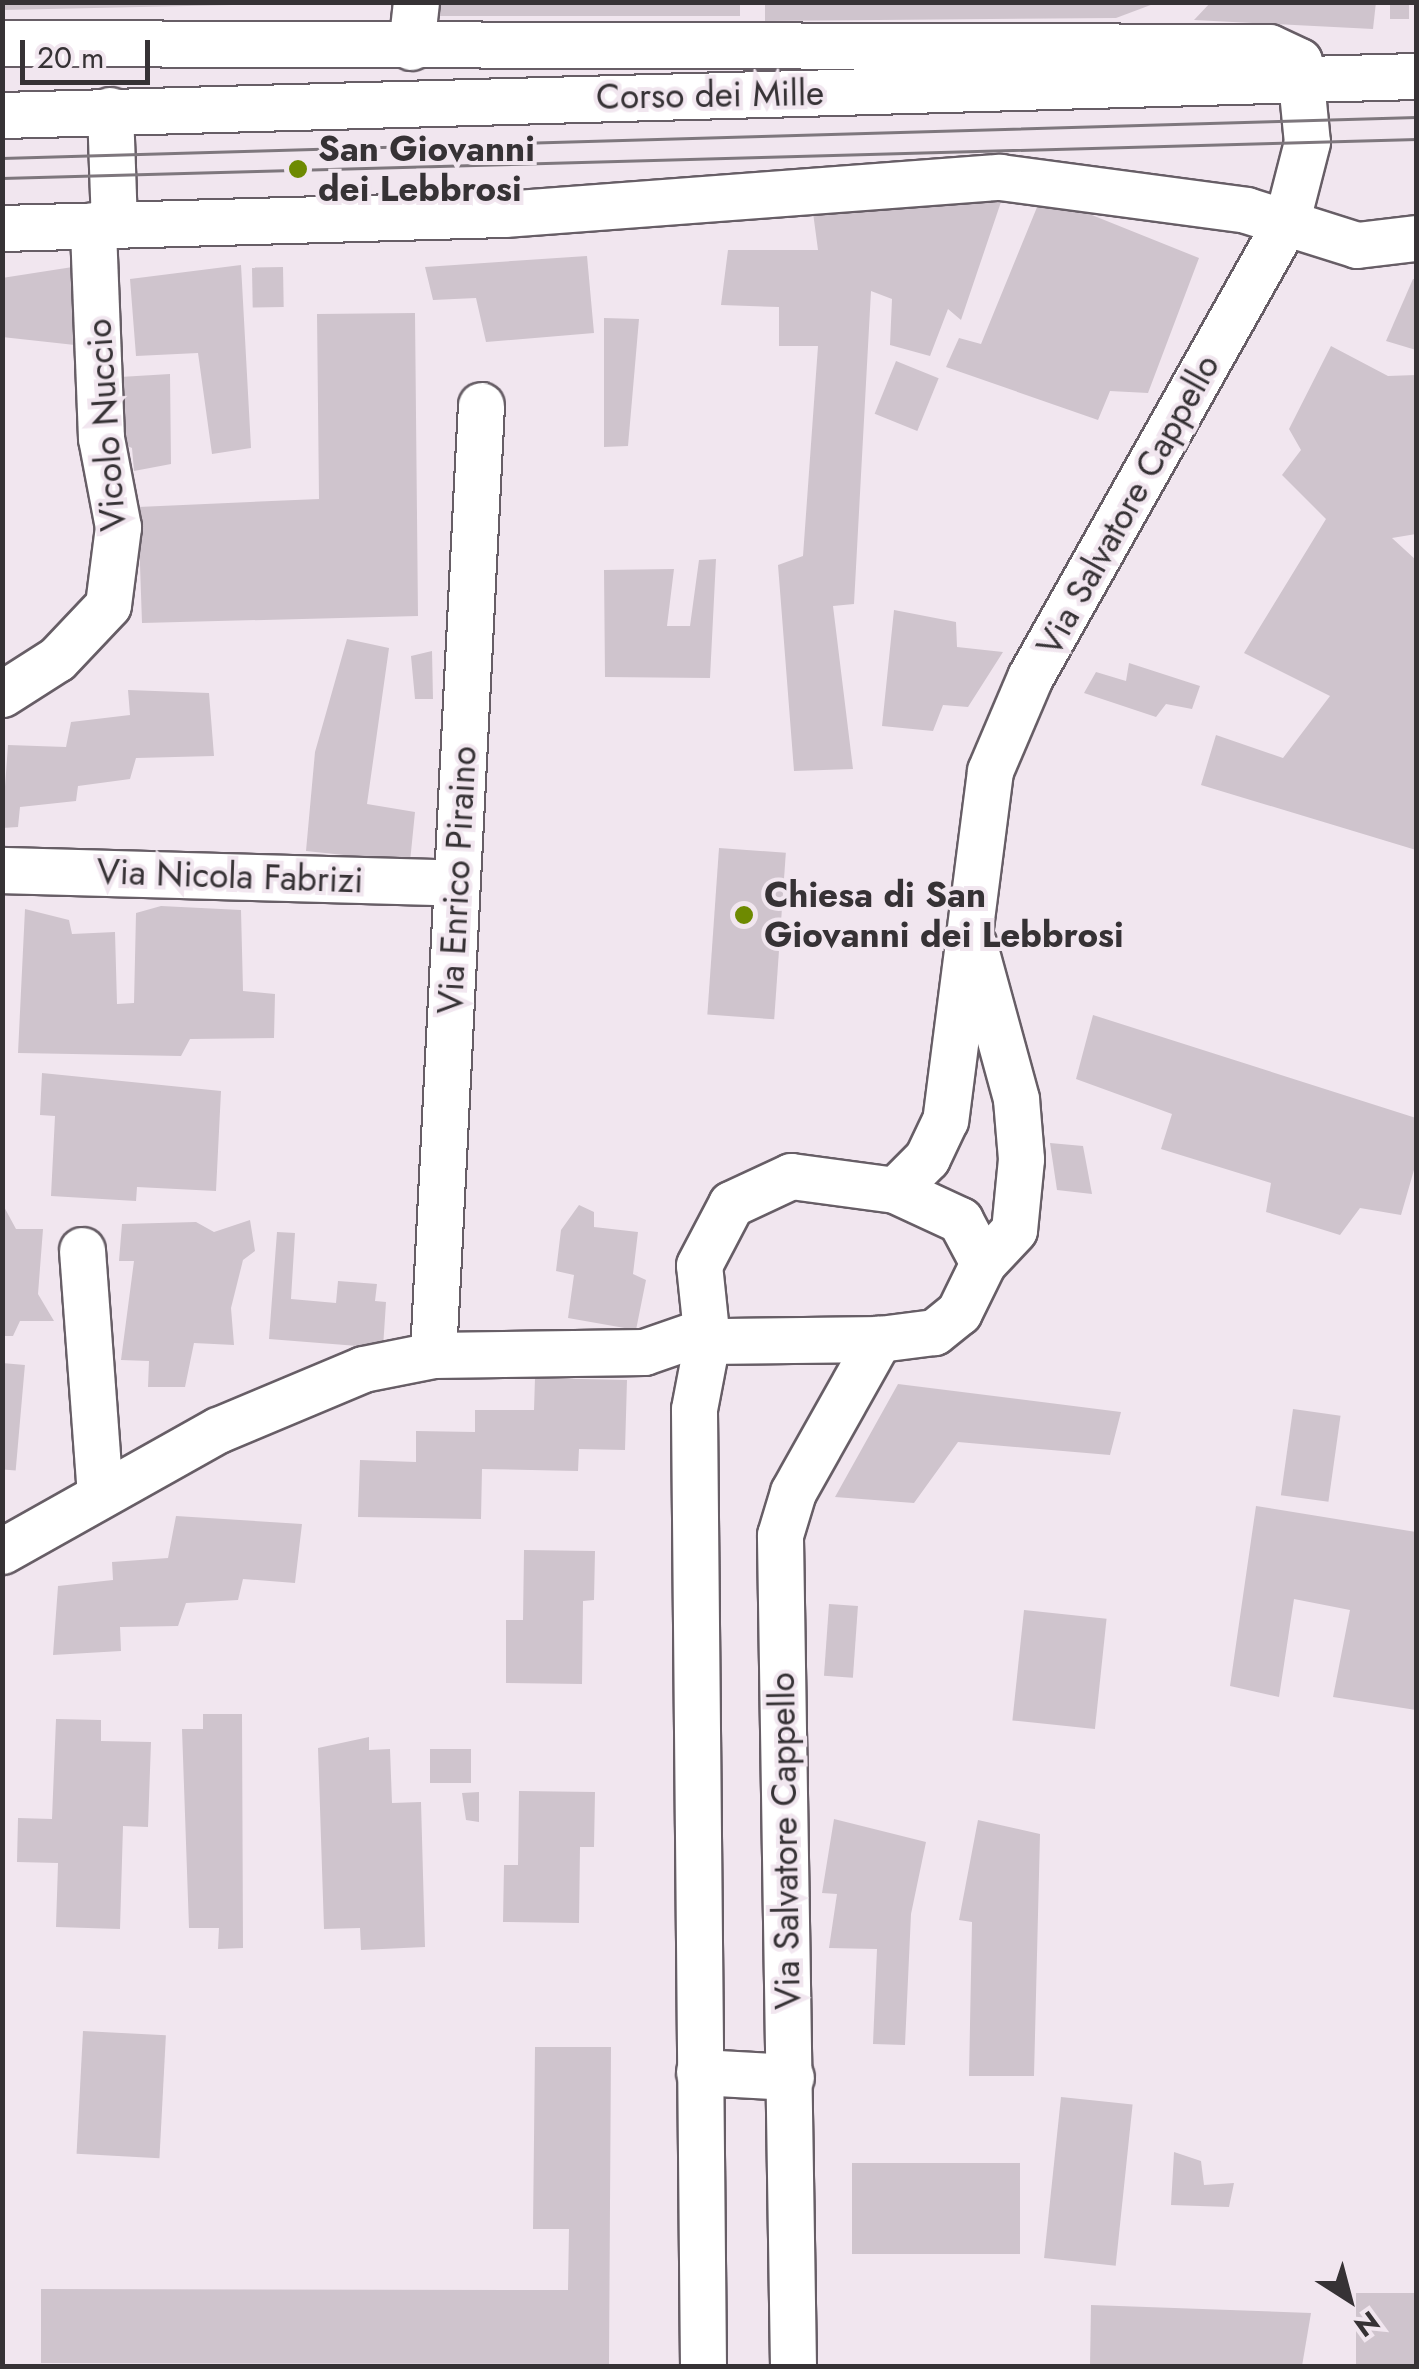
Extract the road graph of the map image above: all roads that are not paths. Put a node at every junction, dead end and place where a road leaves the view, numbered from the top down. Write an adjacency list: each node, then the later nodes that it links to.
1 (416, 2): 3 (street)
2 (2, 43): 3 (street)
3 (411, 46): 5 (street)
4 (1416, 76): 5 (street, Corso dei Mille)
5 (1306, 81): 6 (street, Corso dei Mille); 8 (street, Via Salvatore Cappello)
6 (110, 110): 7 (street, Corso dei Mille); 9 (street, Vicolo Nuccio)
7 (2, 115)
8 (1286, 220): 9 (street); 11 (street); 16 (street, Via Salvatore Cappello)
9 (104, 224): 10 (street); 13 (street, Vicolo Nuccio)
10 (2, 228)
11 (1416, 238)
12 (481, 404): 15 (street, Via Enrico Piraino)
13 (2, 694)
14 (2, 870): 15 (street, Via Nicola Fabrizi)
15 (457, 883): 22 (street, Via Enrico Piraino)
16 (972, 938): 17 (street, Via Salvatore Cappello); 19 (street, Via Salvatore Cappello)
17 (895, 1190): 19 (street); 20 (street)
18 (82, 1250): 23 (street)
19 (983, 1262): 21 (street, Via Salvatore Cappello)
20 (703, 1337): 21 (street, Via Salvatore Cappello); 22 (street, Via Salvatore Cappello); 25 (street)
21 (879, 1339): 26 (street, Via Salvatore Cappello)
22 (433, 1355): 23 (street, Via Salvatore Cappello)
23 (100, 1493): 24 (street, Via Salvatore Cappello)
24 (2, 1551)
25 (700, 2072): 26 (street); 27 (street)
26 (791, 2077): 28 (street, Via Salvatore Cappello)
27 (703, 2366)
28 (793, 2366)

